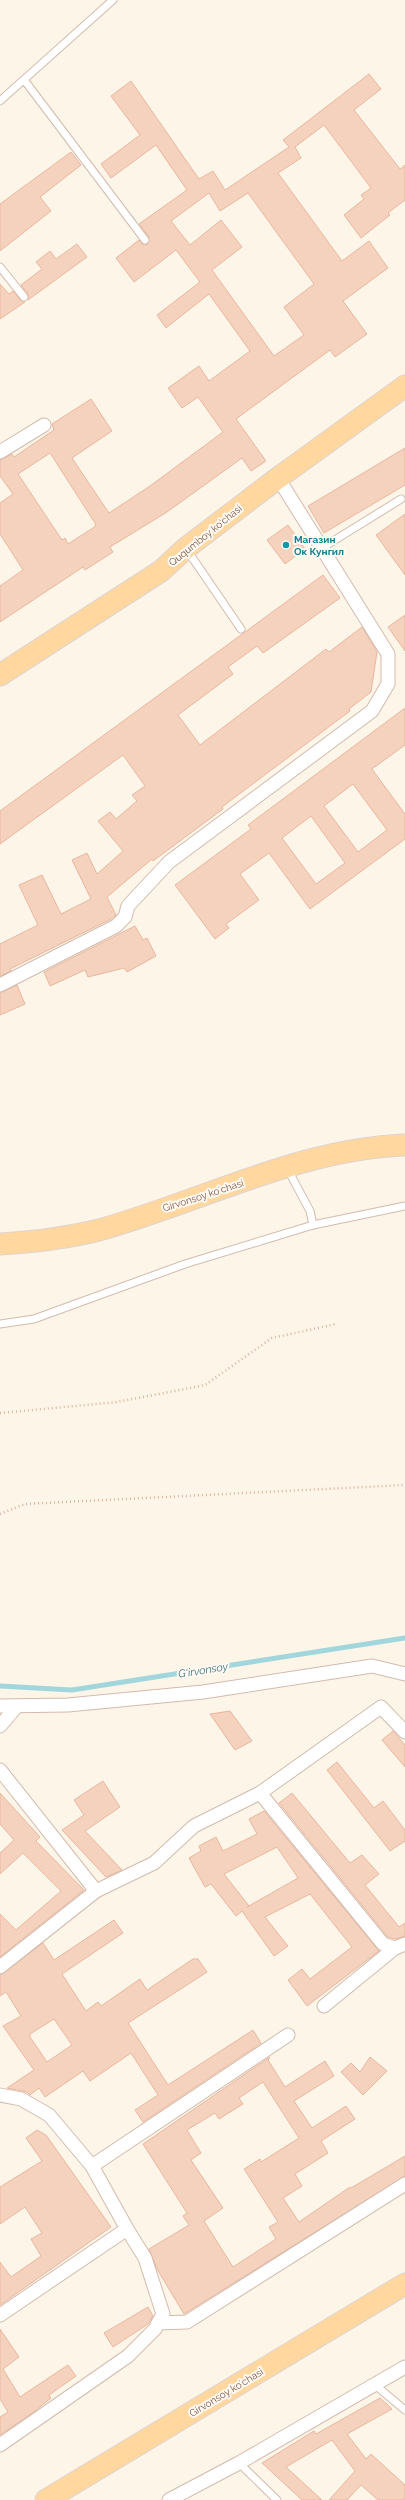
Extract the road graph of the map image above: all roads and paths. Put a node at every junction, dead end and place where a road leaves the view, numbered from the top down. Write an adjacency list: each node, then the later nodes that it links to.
1 (114, 0): 2 (lane)
2 (25, 80): 3 (lane); 4 (lane)
3 (0, 101)
4 (145, 240)
5 (0, 267): 6 (lane)
6 (24, 297)
7 (405, 386): 10 (main road, Ququmboy ko'chasi)
8 (44, 425): 9 (street)
9 (0, 452)
10 (278, 478): 12 (main road, Ququmboy ko'chasi); 13 (street)
11 (401, 498): 13 (lane)
12 (186, 548): 14 (lane); 15 (main road, Ququmboy ko'chasi)
13 (322, 548): 16 (street)
14 (241, 629)
15 (0, 675)
16 (0, 985)
17 (399, 1144): 18 (main road, Girvonsoy koʻchasi)
18 (287, 1167): 20 (lane); 21 (main road, Girvonsoy koʻchasi)
19 (405, 1206): 20 (lane)
20 (312, 1225): 22 (lane)
21 (0, 1244)
22 (0, 1324)
23 (336, 1324): 24 (path)
24 (0, 1413)
25 (405, 1485): 26 (path)
26 (0, 1514)
27 (405, 1674): 29 (street)
28 (0, 1706): 29 (street)
29 (17, 1706): 30 (street)
30 (0, 1726)
31 (405, 1732): 33 (street)
32 (0, 1770): 34 (street)
33 (260, 1792): 34 (street); 35 (street)
34 (96, 1891): 36 (street)
35 (400, 1946): 37 (street)
36 (0, 1967)
37 (324, 2006)
38 (288, 2035): 40 (street)
39 (0, 2095): 40 (street)
40 (92, 2166): 42 (street)
41 (405, 2184): 45 (street)
42 (127, 2229): 44 (street); 45 (street)
43 (405, 2284): 52 (main road, Girvonsoy koʻchasi)
44 (0, 2315)
45 (158, 2323): 49 (street)
46 (405, 2367): 47 (street)
47 (374, 2384): 48 (lane); 50 (street)
48 (405, 2410)
49 (0, 2445)
50 (239, 2463): 51 (street); 53 (lane)
51 (176, 2498)
52 (46, 2500)
53 (277, 2500)

